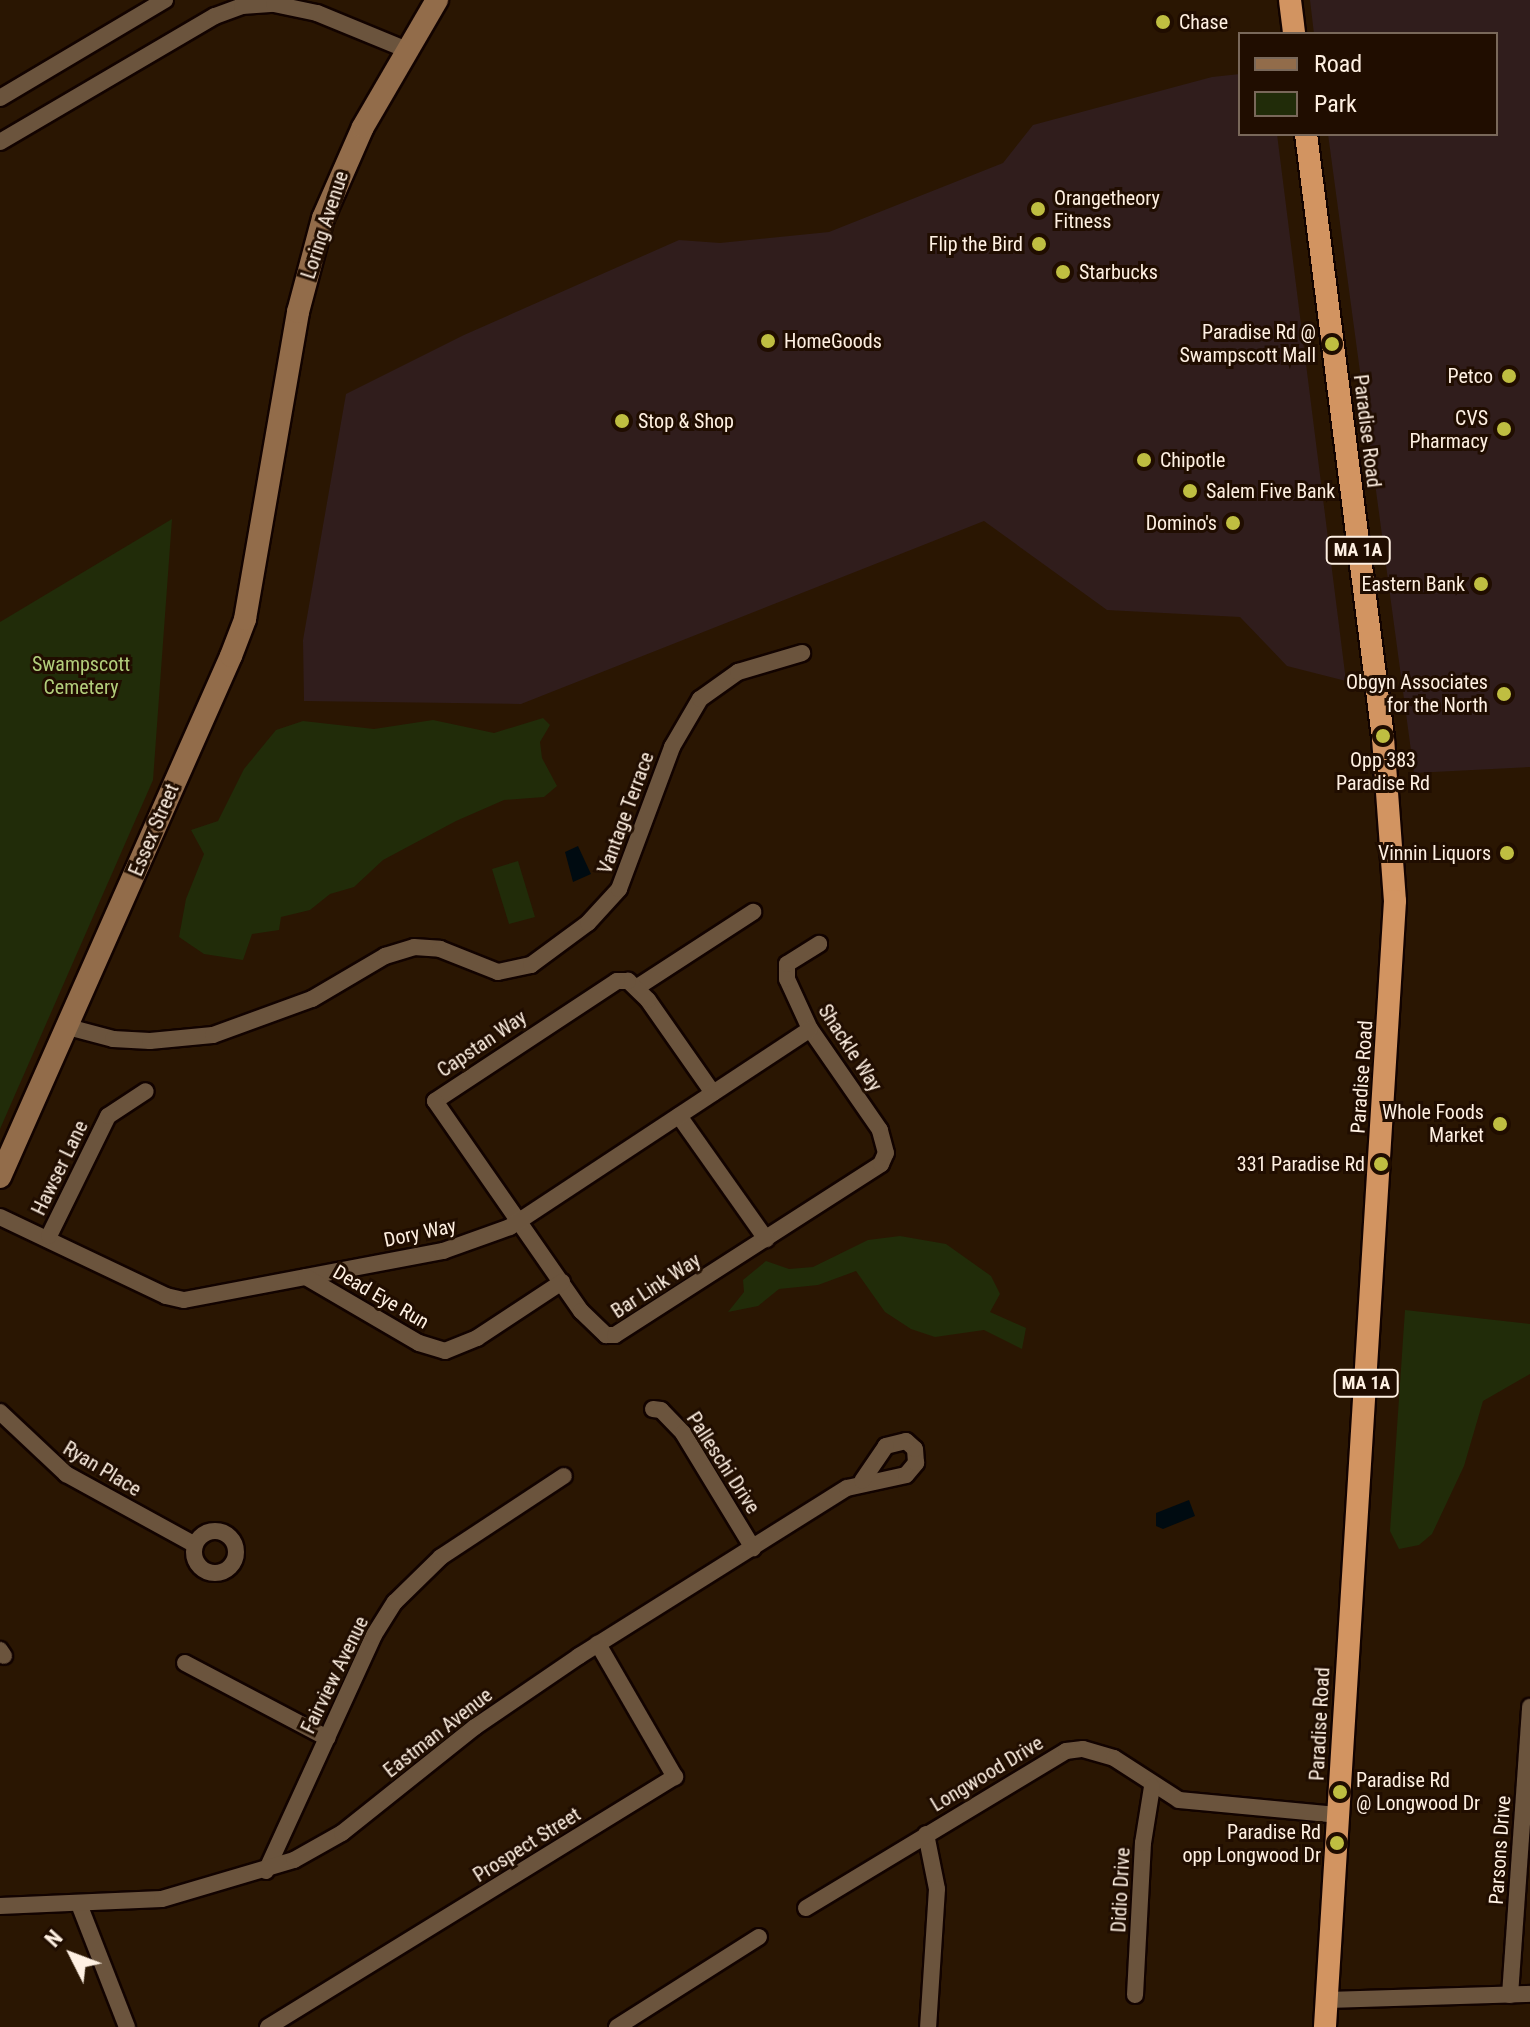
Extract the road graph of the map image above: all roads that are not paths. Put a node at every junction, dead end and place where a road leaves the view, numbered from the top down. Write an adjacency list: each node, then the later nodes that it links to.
1 (165, 0): 7 (street)
2 (437, 0): 5 (main road, Loring Avenue)
3 (1290, 0): 4 (highway)
4 (1294, 32)
5 (407, 50): 9 (street); 10 (main road, Loring Avenue)
6 (0, 78): 7 (street)
7 (6, 94)
8 (1306, 136): 39 (highway, Paradise Road / MA 1A)
9 (0, 142)
10 (273, 472): 15 (main road, Essex Street)
11 (802, 653): 15 (street, Vantage Terrace)
12 (753, 912): 14 (street)
13 (819, 944): 16 (street, Shackle Way)
14 (636, 988): 18 (street); 23 (street, Capstan Way)
15 (68, 1027): 21 (main road, Essex Street)
16 (810, 1029): 18 (street, Dory Way); 20 (street, Shackle Way)
17 (146, 1091): 24 (street, Hawser Lane)
18 (713, 1093): 19 (street, Dory Way)
19 (679, 1116): 23 (street, Dory Way); 25 (street)
20 (886, 1142): 25 (street, Bar Link Way)
21 (3, 1166)
22 (0, 1217): 24 (street, Dory Way)
23 (521, 1220): 26 (street, Dory Way); 27 (street, Bar Link Way)
24 (49, 1236): 26 (street, Dory Way)
25 (766, 1239): 27 (street, Bar Link Way)
26 (306, 1277): 27 (street, Dead Eye Run)
27 (562, 1282)
28 (653, 1409): 33 (street, Palleschi Drive)
29 (0, 1412): 32 (street, Ryan Place)
30 (564, 1476): 37 (street, Fairview Avenue)
31 (862, 1481): 33 (street, Eastman Avenue)
32 (195, 1545)
33 (753, 1548): 34 (street, Eastman Avenue)
34 (598, 1644): 41 (street, Eastman Avenue); 51 (street, Prospect Street)
35 (185, 1663): 37 (street)
36 (1530, 1707): 48 (street, Parsons Drive)
37 (327, 1738): 41 (street, Fairview Avenue)
38 (1152, 1787): 39 (street, Longwood Drive); 40 (street, Longwood Drive); 47 (street, Didio Drive)
39 (1339, 1815): 49 (highway, Paradise Road / MA 1A)
40 (926, 1834): 44 (street, Longwood Drive); 53 (street)
41 (266, 1871): 42 (street, Eastman Avenue)
42 (79, 1904): 43 (street, Eastman Avenue); 50 (street)
43 (0, 1906)
44 (806, 1908)
45 (759, 1937): 52 (street)
46 (1530, 1994): 48 (street)
47 (1135, 1995)
48 (1510, 1995): 49 (street)
49 (1327, 2000): 54 (highway, Paradise Road / MA 1A)
50 (127, 2027)
51 (268, 2027)
52 (617, 2027)
53 (928, 2027)
54 (1325, 2027)

